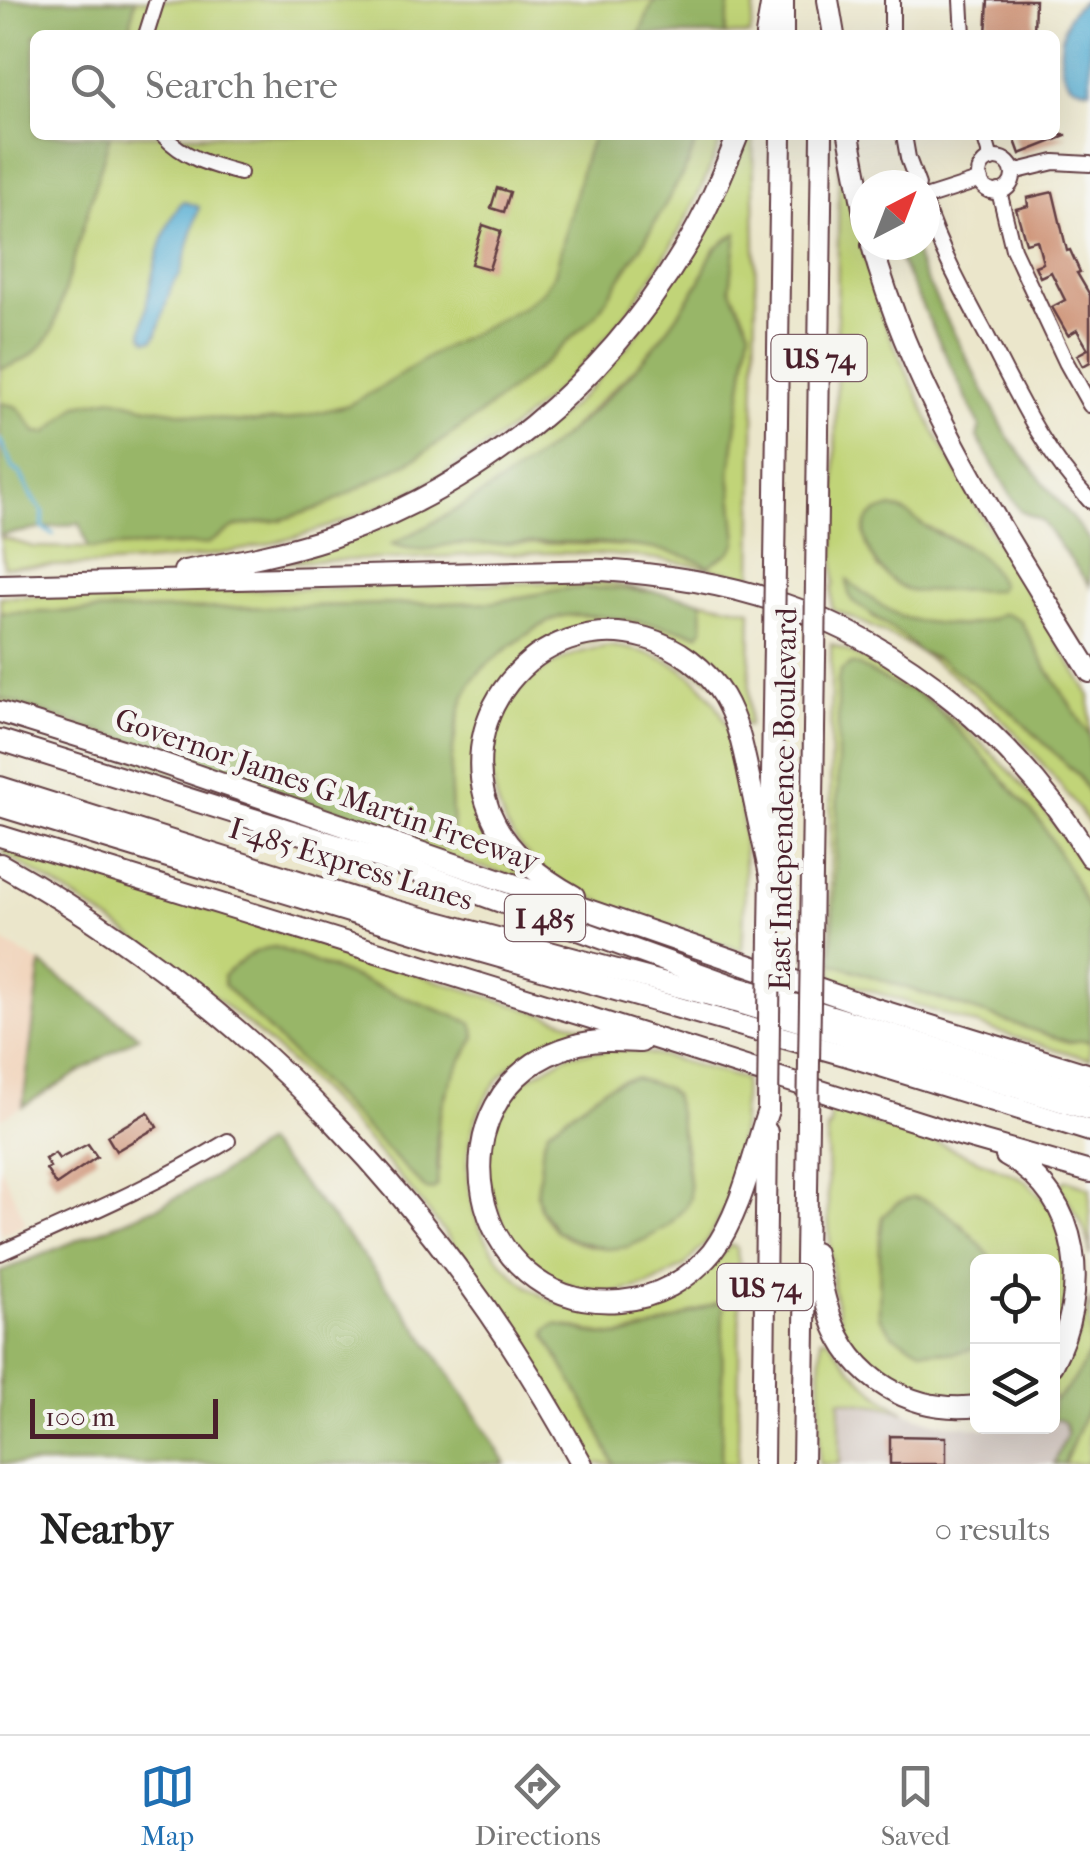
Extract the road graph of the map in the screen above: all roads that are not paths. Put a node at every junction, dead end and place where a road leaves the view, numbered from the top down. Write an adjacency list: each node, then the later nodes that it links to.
1 (157, 0): 7 (street)
2 (772, 0): 8 (highway)
3 (783, 0): 9 (highway)
4 (826, 0): 10 (highway); 11 (highway)
5 (892, 0): 12 (street)
6 (961, 0): 13 (street)
7 (148, 30)
8 (767, 30)
9 (783, 30)
10 (823, 30)
11 (833, 30)
12 (892, 30)
13 (963, 30)
14 (164, 140): 26 (street)
15 (736, 140): 34 (highway)
16 (781, 140): 44 (highway, East Independence Boulevard / US 74, bridge)
17 (822, 140): 55 (highway, East Independence Boulevard / US 74, bridge)
18 (850, 140): 23 (highway)
19 (905, 140): 24 (street)
20 (985, 140): 21 (street)
21 (991, 159): 25 (street); 27 (street)
22 (1090, 164): 25 (street)
23 (856, 170)
24 (912, 170)
25 (1013, 172): 28 (street)
26 (240, 173)
27 (980, 180): 28 (street); 29 (street)
28 (999, 191): 32 (street)
29 (940, 193)
30 (940, 242): 33 (street)
31 (877, 260): 36 (highway)
32 (1090, 405)
33 (1090, 501)
34 (114, 583): 35 (highway); 42 (highway)
35 (0, 585)
36 (1090, 672)
37 (0, 712): 45 (highway, Governor James G Martin Freeway / I 485)
38 (0, 740): 48 (highway, I-485 Express Lanes / I 485)
39 (0, 787): 50 (highway, I-485 Express Lanes / I 485)
40 (0, 806): 51 (highway, I 485)
41 (0, 836): 46 (highway)
42 (1090, 857)
43 (0, 864): 59 (highway)
44 (771, 880): 45 (highway); 49 (highway, East Independence Boulevard / US 74, bridge)
45 (629, 924): 47 (highway, Governor James G Martin Freeway / I 485)
46 (682, 1047): 49 (highway); 52 (highway)
47 (1090, 1076)
48 (1090, 1095)
49 (768, 1110): 60 (highway, East Independence Boulevard / US 74)
50 (1090, 1110)
51 (1090, 1131)
52 (964, 1136): 54 (highway); 57 (highway)
53 (228, 1142): 56 (street)
54 (1090, 1172)
55 (806, 1219): 58 (highway); 61 (highway, East Independence Boulevard / US 74)
56 (0, 1253)
57 (1060, 1353)
58 (970, 1407)
59 (582, 1464)
60 (763, 1464)
61 (803, 1464)

